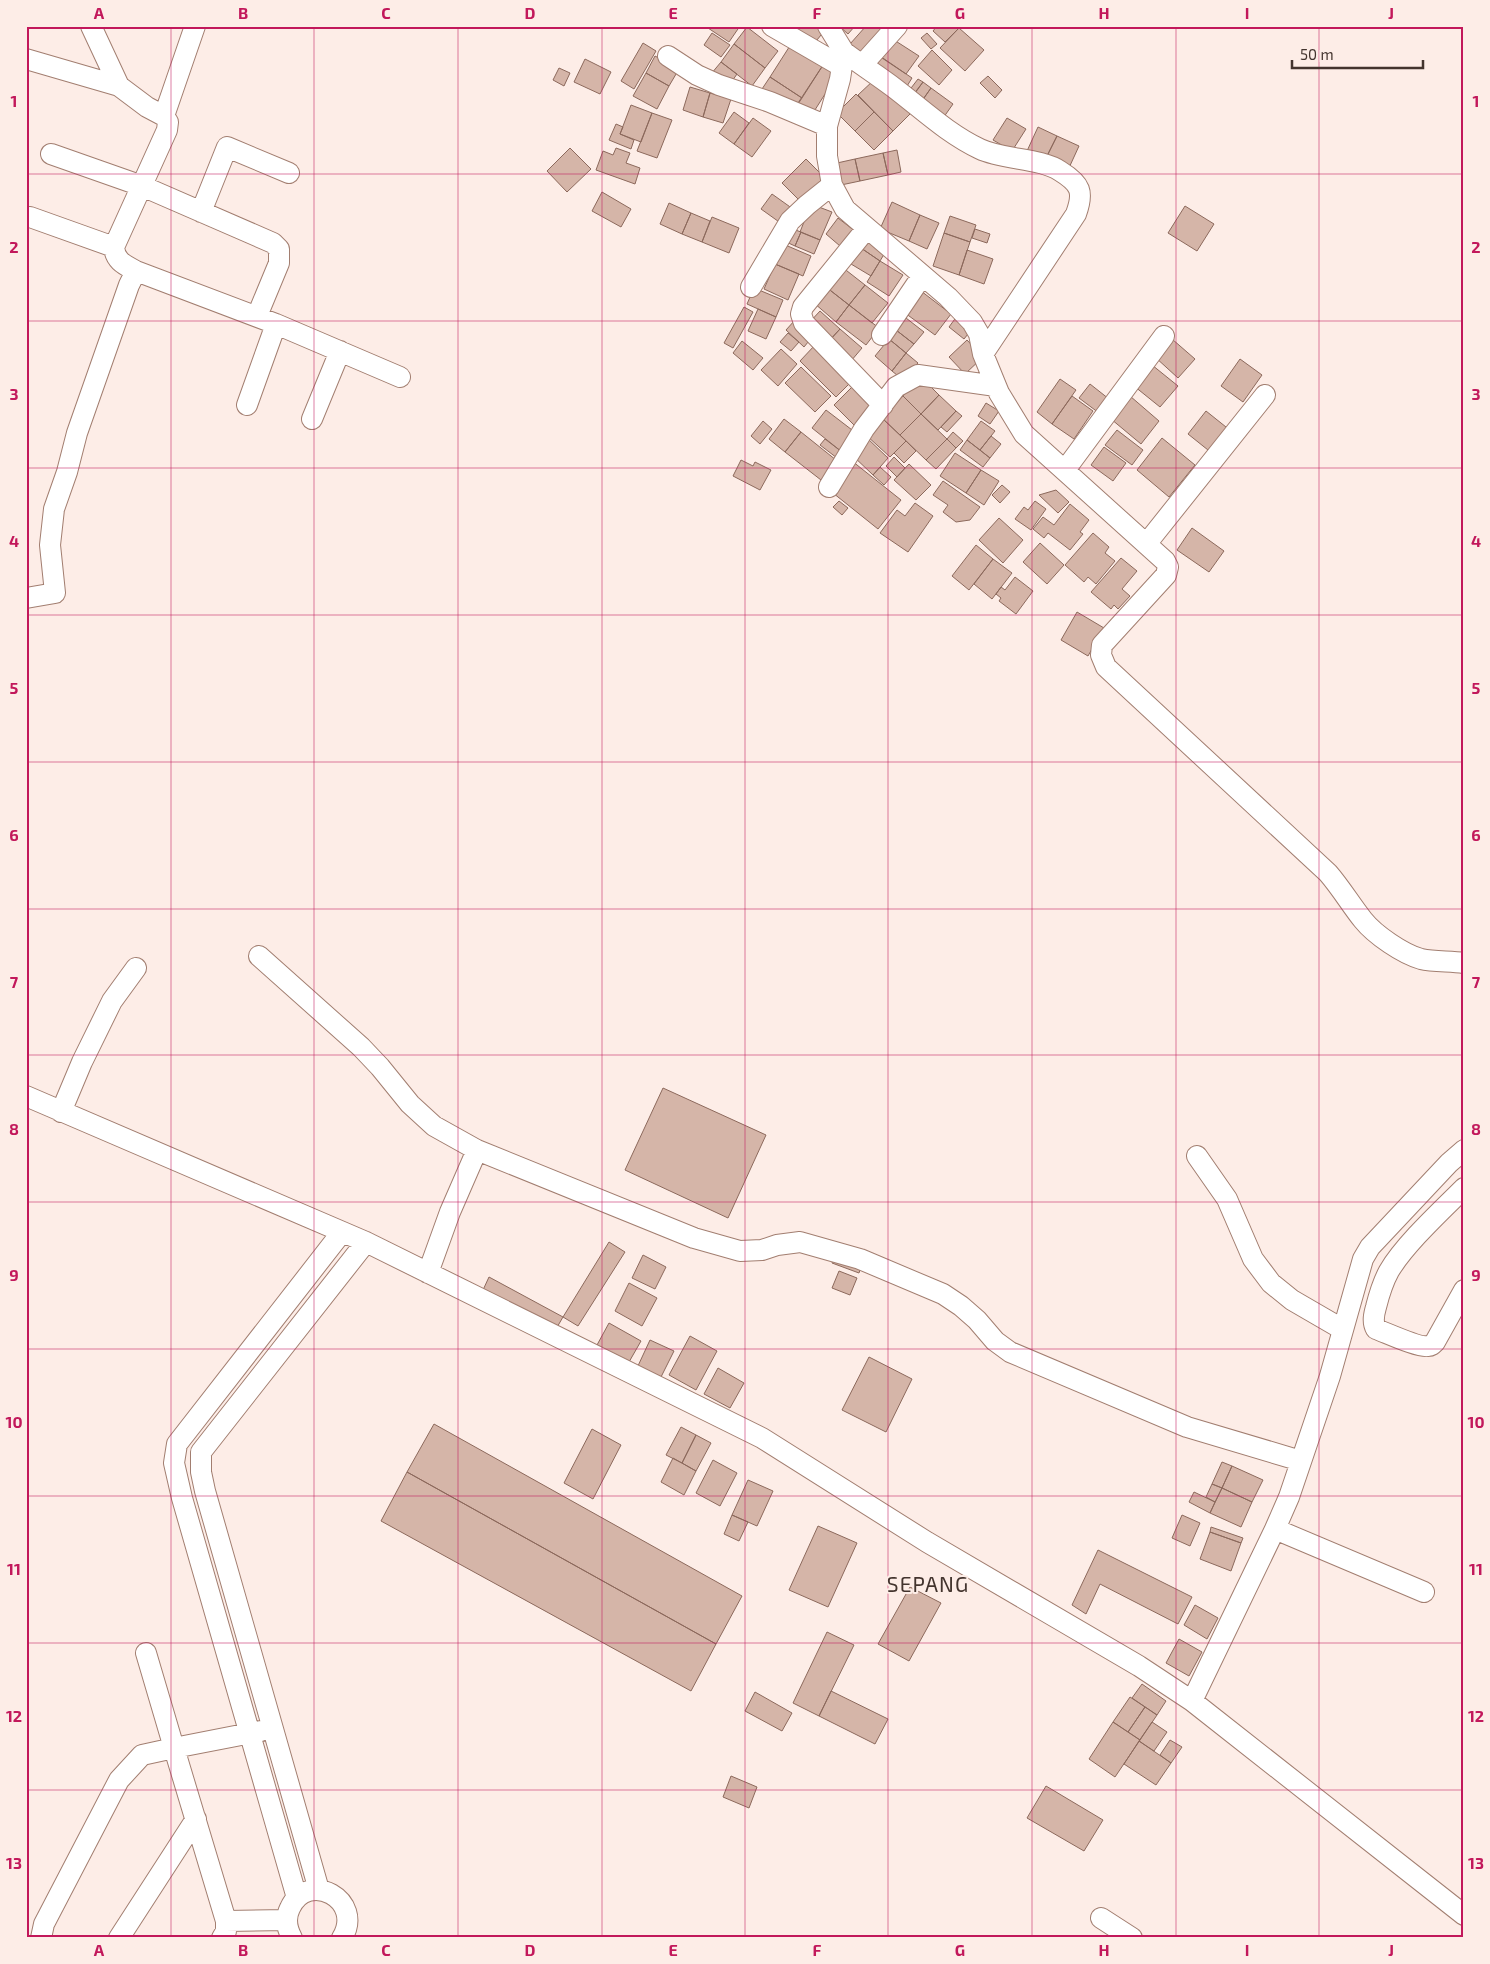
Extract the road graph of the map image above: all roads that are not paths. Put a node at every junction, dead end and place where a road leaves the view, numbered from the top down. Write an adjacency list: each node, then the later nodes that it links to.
1 (91, 26): 10 (street)
2 (195, 26): 11 (street)
3 (772, 26): 8 (street)
4 (828, 26): 8 (street)
5 (897, 26): 9 (street)
6 (668, 56): 12 (street)
7 (26, 59): 10 (street)
8 (843, 59): 9 (street); 12 (street)
9 (862, 65): 29 (street)
10 (119, 86): 11 (street)
11 (164, 116): 16 (street)
12 (827, 126): 15 (street)
13 (51, 154): 16 (street)
14 (289, 173): 17 (street)
15 (832, 185): 19 (street); 23 (street)
16 (142, 186): 17 (street); 20 (street)
17 (201, 212): 24 (street)
18 (30, 217): 20 (street)
19 (867, 228): 22 (street); 34 (street)
20 (114, 247): 21 (street)
21 (136, 271): 24 (street); 39 (street)
22 (922, 276): 26 (street); 29 (street)
23 (751, 287)
24 (258, 316): 25 (street)
25 (276, 324): 28 (street); 33 (street)
26 (882, 335)
27 (1164, 336): 36 (street)
28 (340, 351): 30 (street); 35 (street)
29 (983, 354): 31 (street)
30 (400, 377)
31 (996, 386): 34 (street); 36 (street)
32 (1265, 395): 38 (street)
33 (247, 405)
34 (883, 405): 37 (street)
35 (312, 419)
36 (1065, 470): 38 (street)
37 (829, 487)
38 (1147, 543): 41 (street)
39 (26, 598)
40 (259, 956): 45 (street)
41 (1464, 962)
42 (136, 968): 44 (street)
43 (26, 1096): 44 (street)
44 (62, 1112): 49 (street)
45 (477, 1150): 51 (street); 58 (street)
46 (1464, 1150): 55 (street)
47 (1197, 1156): 55 (street)
48 (1464, 1188): 52 (street)
49 (342, 1232): 50 (street); 53 (street)
50 (366, 1242): 51 (street); 54 (street)
51 (428, 1272): 62 (street)
52 (1464, 1290)
53 (295, 1292): 54 (street); 56 (street)
54 (316, 1306): 57 (street)
55 (1342, 1329): 58 (street)
56 (204, 1409): 57 (street); 64 (street)
57 (224, 1423): 63 (street)
58 (1301, 1460): 59 (street)
59 (1275, 1529): 60 (street); 62 (street)
60 (1424, 1592)
61 (146, 1653): 65 (street)
62 (1192, 1701): 69 (street)
63 (273, 1728): 64 (street); 67 (street)
64 (250, 1734): 65 (street); 68 (street)
65 (174, 1748): 66 (street); 73 (street)
66 (196, 1819): 72 (street); 74 (street)
67 (319, 1890): 68 (street); 75 (street)
68 (297, 1898): 71 (street)
69 (1464, 1915)
70 (1101, 1918): 76 (street)
71 (290, 1929): 72 (street)
72 (224, 1930)
73 (41, 1938)
74 (119, 1938)
75 (342, 1938)
76 (1132, 1938)

